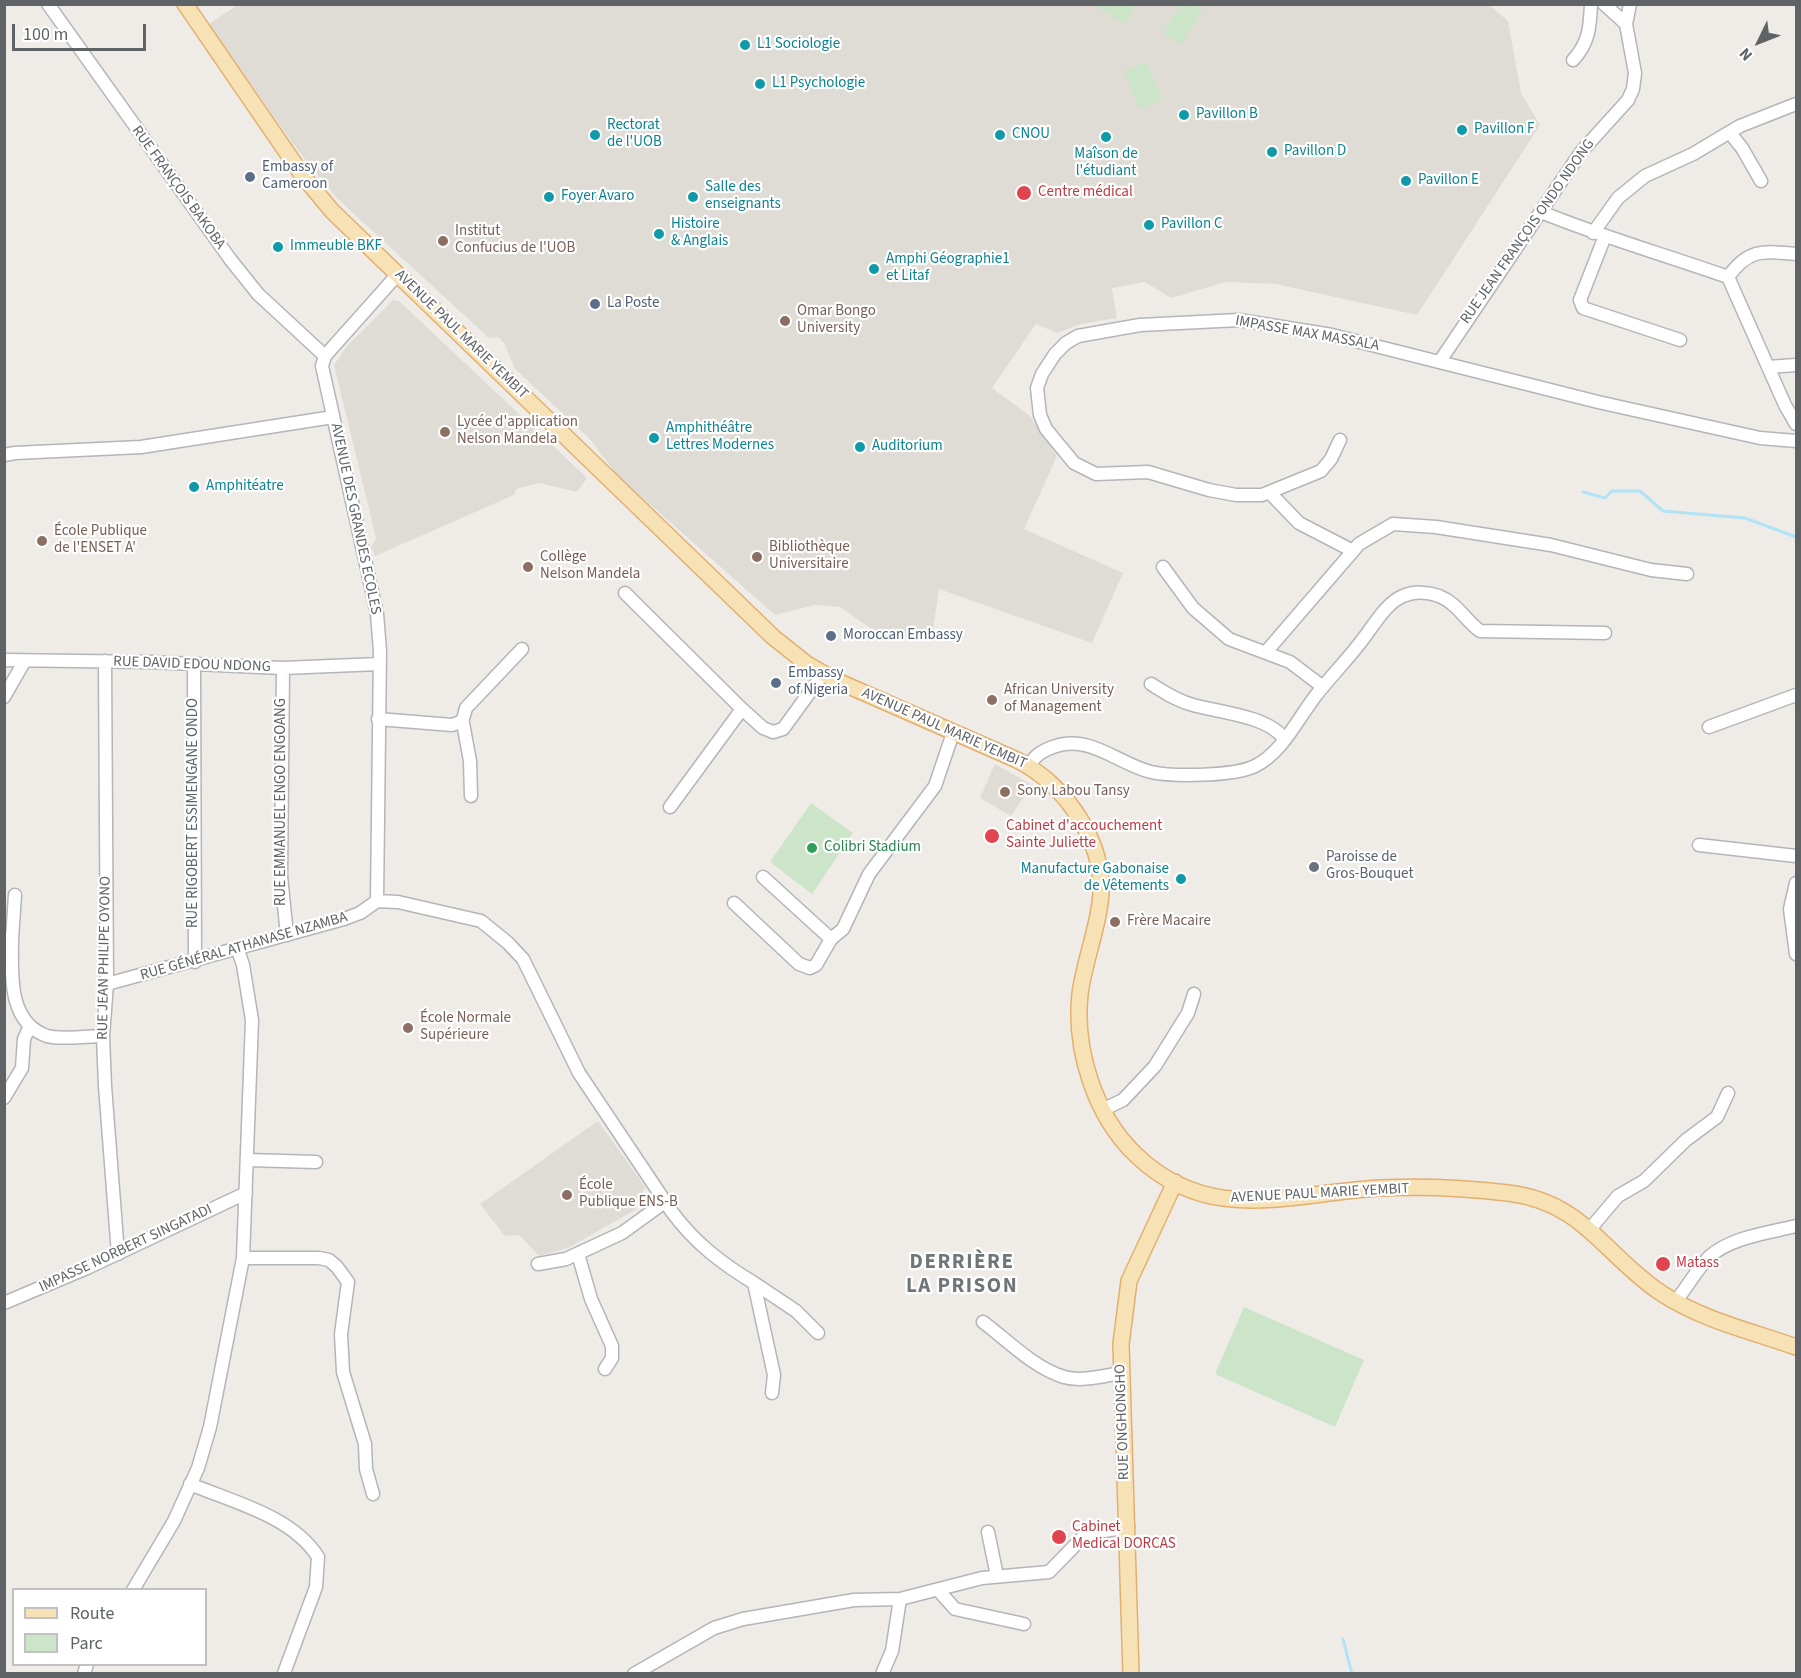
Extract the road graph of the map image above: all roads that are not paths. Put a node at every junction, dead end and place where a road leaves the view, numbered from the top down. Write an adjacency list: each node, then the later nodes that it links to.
1 (48, 4): 17 (street, RUE FRANÇOIS BAKOBA)
2 (185, 4): 14 (main road, AVENUE PAUL MARIE YEMBIT)
3 (1591, 4): 7 (street)
4 (1604, 4): 6 (street)
5 (1630, 4): 6 (street, RUE JEAN FRANÇOIS ONDO NDONG)
6 (1626, 24): 11 (street, RUE JEAN FRANÇOIS ONDO NDONG)
7 (1574, 60)
8 (1797, 104): 9 (street)
9 (1730, 133): 10 (street); 12 (street)
10 (1761, 181)
11 (1541, 212): 12 (street); 18 (street, RUE JEAN FRANÇOIS ONDO NDONG)
12 (1599, 235): 15 (street); 16 (street)
13 (1797, 254): 15 (street)
14 (398, 274): 17 (street); 40 (main road, AVENUE PAUL MARIE YEMBIT)
15 (1728, 277): 20 (street)
16 (1680, 340)
17 (325, 356): 21 (street, AVENUE DES GRANDES ECOLES)
18 (1440, 361): 24 (street, IMPASSE MAX MASSALA); 26 (street, IMPASSE MAX MASSALA)
19 (1797, 366): 20 (street)
20 (1768, 368): 22 (street)
21 (333, 417): 25 (street); 38 (street, AVENUE DES GRANDES ECOLES)
22 (1797, 424)
23 (1340, 440): 26 (street, IMPASSE MAX MASSALA)
24 (1797, 441)
25 (4, 455)
26 (1271, 494): 27 (street)
27 (1353, 551): 29 (street); 33 (street)
28 (1164, 567): 33 (street)
29 (1687, 574)
30 (625, 593): 45 (street)
31 (1605, 633): 42 (street)
32 (522, 650): 47 (street)
33 (1266, 652): 42 (street)
34 (4, 660): 36 (street, RUE DAVID EDOU NDONG)
35 (105, 661): 36 (street, RUE DAVID EDOU NDONG); 37 (street, RUE DAVID EDOU NDONG); 67 (street, RUE JEAN PHILIPE OYONO)
36 (24, 662): 44 (street)
37 (194, 664): 39 (street, RUE DAVID EDOU NDONG); 66 (street, RUE RIGOBERT ESSIMENGANE ONDO)
38 (379, 664): 39 (street, RUE DAVID EDOU NDONG); 46 (street, AVENUE DES GRANDES ECOLES)
39 (283, 668): 61 (street, RUE EMMANUEL ENGO ENGOANG)
40 (823, 674): 45 (street); 49 (main road, AVENUE PAUL MARIE YEMBIT)
41 (1151, 684): 50 (street)
42 (1323, 687): 50 (street)
43 (1797, 695): 48 (street)
44 (4, 697)
45 (742, 709): 53 (street)
46 (378, 719): 47 (street); 59 (street, AVENUE DES GRANDES ECOLES)
47 (462, 721): 52 (street)
48 (1709, 727)
49 (953, 733): 51 (main road, AVENUE PAUL MARIE YEMBIT); 63 (street)
50 (1284, 739): 51 (street)
51 (1029, 766): 73 (main road, AVENUE PAUL MARIE YEMBIT)
52 (471, 796)
53 (670, 807)
54 (1699, 845): 55 (street)
55 (1797, 856)
56 (763, 877): 63 (street)
57 (1797, 883): 65 (street)
58 (15, 895): 62 (street)
59 (377, 901): 61 (street, RUE GÉNÉRAL ATHANASE NZAMBA); 78 (street)
60 (734, 903): 63 (street)
61 (287, 935): 64 (street, RUE GÉNÉRAL ATHANASE NZAMBA)
62 (8, 939): 69 (street)
63 (831, 939)
64 (238, 950): 66 (street, RUE GÉNÉRAL ATHANASE NZAMBA); 74 (street)
65 (1797, 954)
66 (195, 962): 67 (street, RUE GÉNÉRAL ATHANASE NZAMBA)
67 (107, 984): 70 (street, RUE JEAN PHILIPE OYONO)
68 (1194, 994): 73 (street)
69 (30, 1026): 70 (street); 72 (street)
70 (103, 1036): 81 (street, RUE JEAN PHILIPE OYONO)
71 (1728, 1093): 80 (street)
72 (4, 1098)
73 (1102, 1110): 76 (main road, AVENUE PAUL MARIE YEMBIT)
74 (248, 1160): 75 (street); 77 (street)
75 (316, 1162)
76 (1175, 1182): 80 (main road, AVENUE PAUL MARIE YEMBIT); 92 (main road, RUE ONGHONGHO)
77 (246, 1193): 81 (street, IMPASSE NORBERT SINGATADI); 83 (street)
78 (668, 1207): 82 (street); 85 (street)
79 (1797, 1226): 86 (street)
80 (1590, 1229): 86 (main road, AVENUE PAUL MARIE YEMBIT)
81 (118, 1254): 87 (street, IMPASSE NORBERT SINGATADI)
82 (578, 1254): 84 (street); 91 (street)
83 (243, 1258): 94 (street); 95 (street)
84 (538, 1263)
85 (754, 1283): 89 (street); 93 (street)
86 (1676, 1302): 90 (main road, AVENUE PAUL MARIE YEMBIT)
87 (4, 1303)
88 (983, 1322): 92 (street)
89 (818, 1333)
90 (1797, 1347)
91 (605, 1368)
92 (1120, 1373): 96 (main road, RUE ONGHONGHO)
93 (772, 1394)
94 (190, 1484): 99 (street); 103 (street)
95 (373, 1494)
96 (1128, 1527): 98 (street); 106 (main road, RUE ONGHONGHO)
97 (988, 1532): 98 (street)
98 (998, 1576): 100 (street)
99 (134, 1588)
100 (939, 1591): 101 (street); 102 (street)
101 (900, 1599): 104 (street); 105 (street)
102 (1024, 1624)
103 (284, 1673)
104 (634, 1674)
105 (882, 1674)
106 (1131, 1674)

